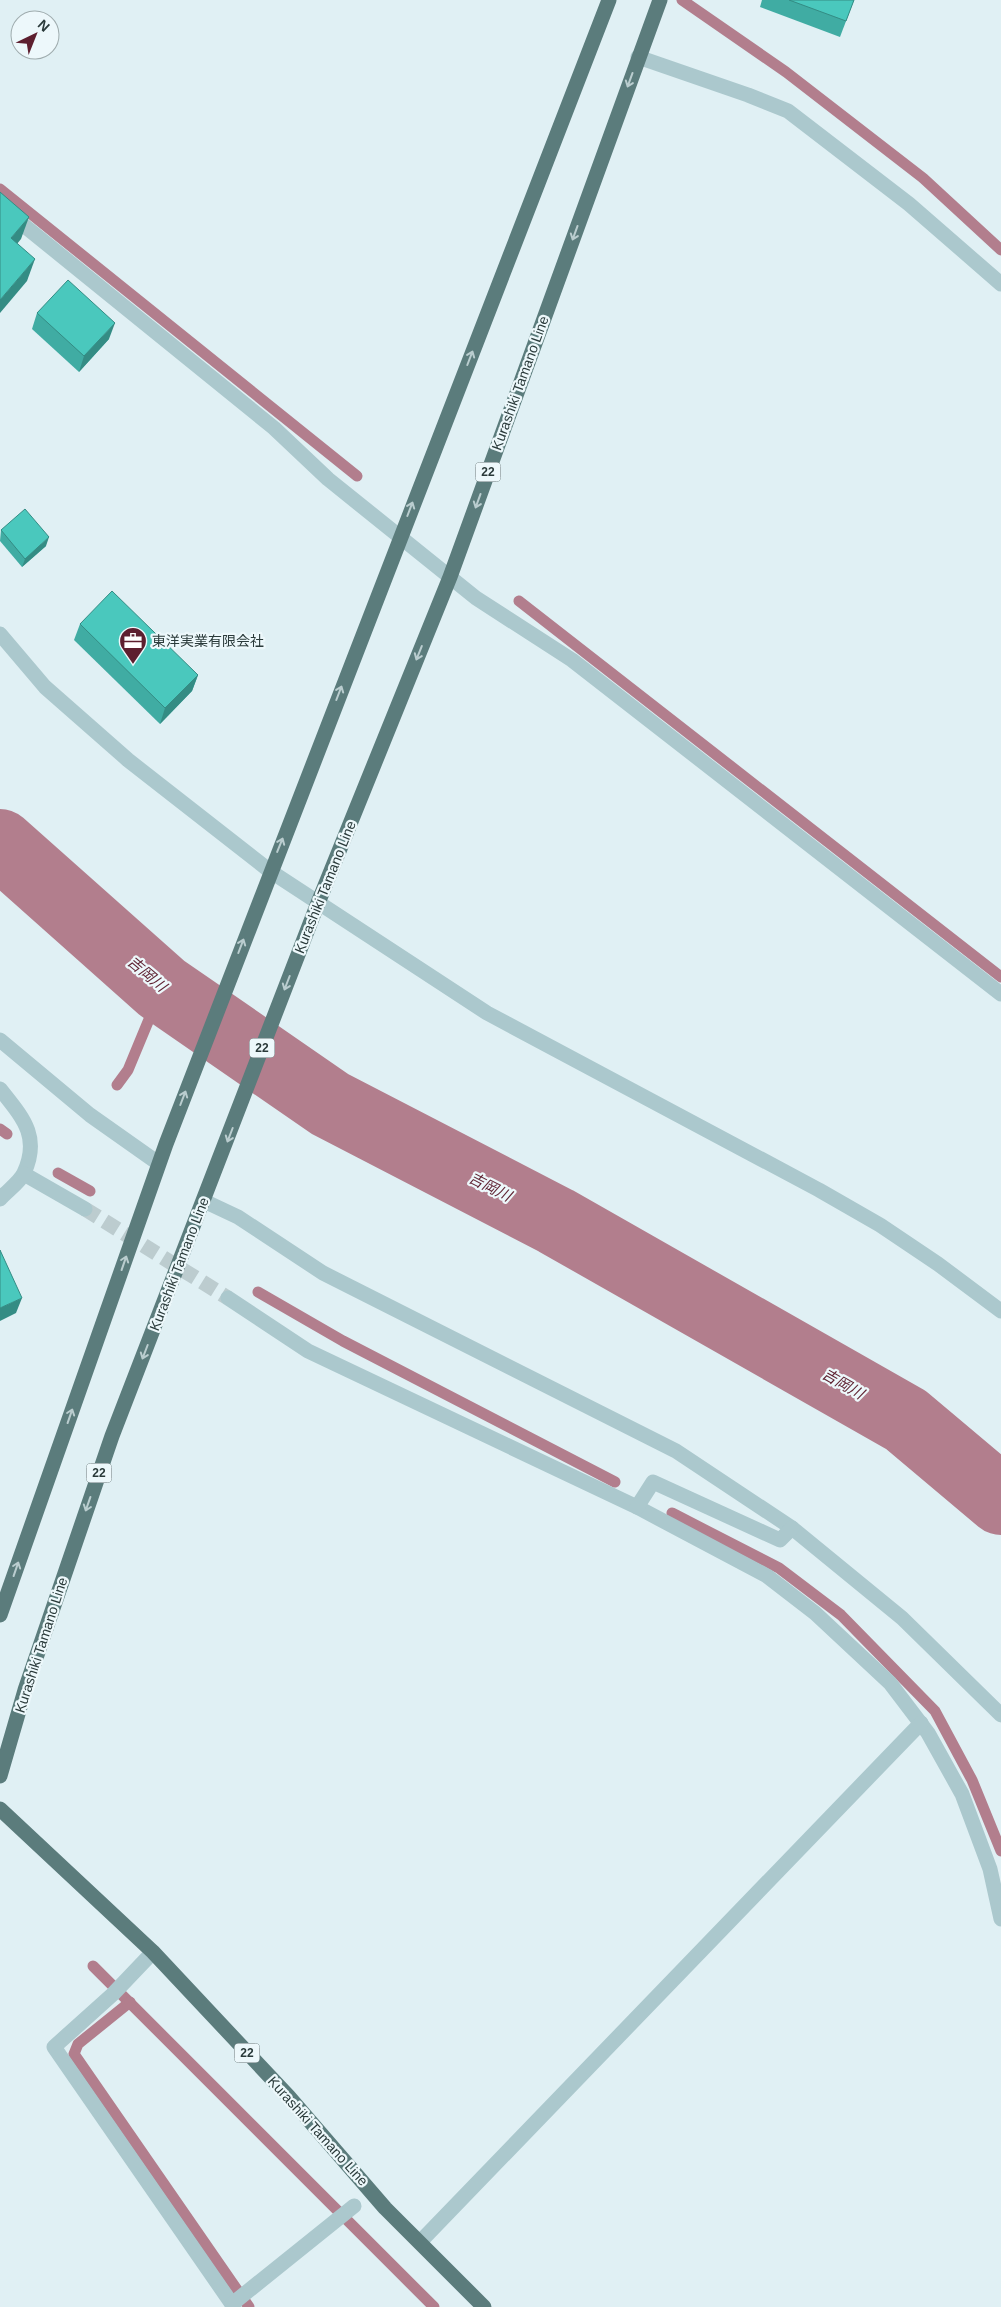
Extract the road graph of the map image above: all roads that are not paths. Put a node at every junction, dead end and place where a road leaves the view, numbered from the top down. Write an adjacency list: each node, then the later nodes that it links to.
1 (609, 0): 6 (main road, one-way to 1)
2 (660, 0): 3 (main road, Kurashiki Tamano Line / 22)
3 (638, 57): 5 (street); 7 (main road, Kurashiki Tamano Line / 22, one-way to 7)
4 (0, 206): 6 (street)
5 (1001, 284)
6 (400, 535): 7 (street); 9 (main road, one-way to 6)
7 (450, 576): 10 (main road, Kurashiki Tamano Line / 22, one-way to 10); 11 (street)
8 (0, 634): 9 (street)
9 (270, 871): 10 (street); 14 (main road, one-way to 9)
10 (318, 903): 17 (main road, Kurashiki Tamano Line / 22, one-way to 17); 20 (street)
11 (1001, 994)
12 (0, 1040): 14 (street)
13 (0, 1089): 15 (street)
14 (158, 1163): 23 (main road, one-way to 14)
15 (24, 1174): 16 (street); 18 (street)
16 (0, 1199)
17 (204, 1201): 22 (street); 26 (main road, Kurashiki Tamano Line / 22, one-way to 26)
18 (85, 1209)
19 (228, 1298): 21 (street)
20 (1001, 1311)
21 (637, 1507): 22 (street); 25 (street)
22 (792, 1528): 24 (street)
23 (0, 1615)
24 (1001, 1715)
25 (921, 1724): 28 (street); 31 (street)
26 (0, 1776)
27 (0, 1809): 29 (main road, Kurashiki Tamano Line / 22)
28 (1001, 1919)
29 (153, 1952): 31 (main road, Kurashiki Tamano Line / 22); 32 (street)
30 (346, 2212): 32 (street)
31 (420, 2242): 33 (main road, Kurashiki Tamano Line / 22)
32 (238, 2300)
33 (484, 2307)

